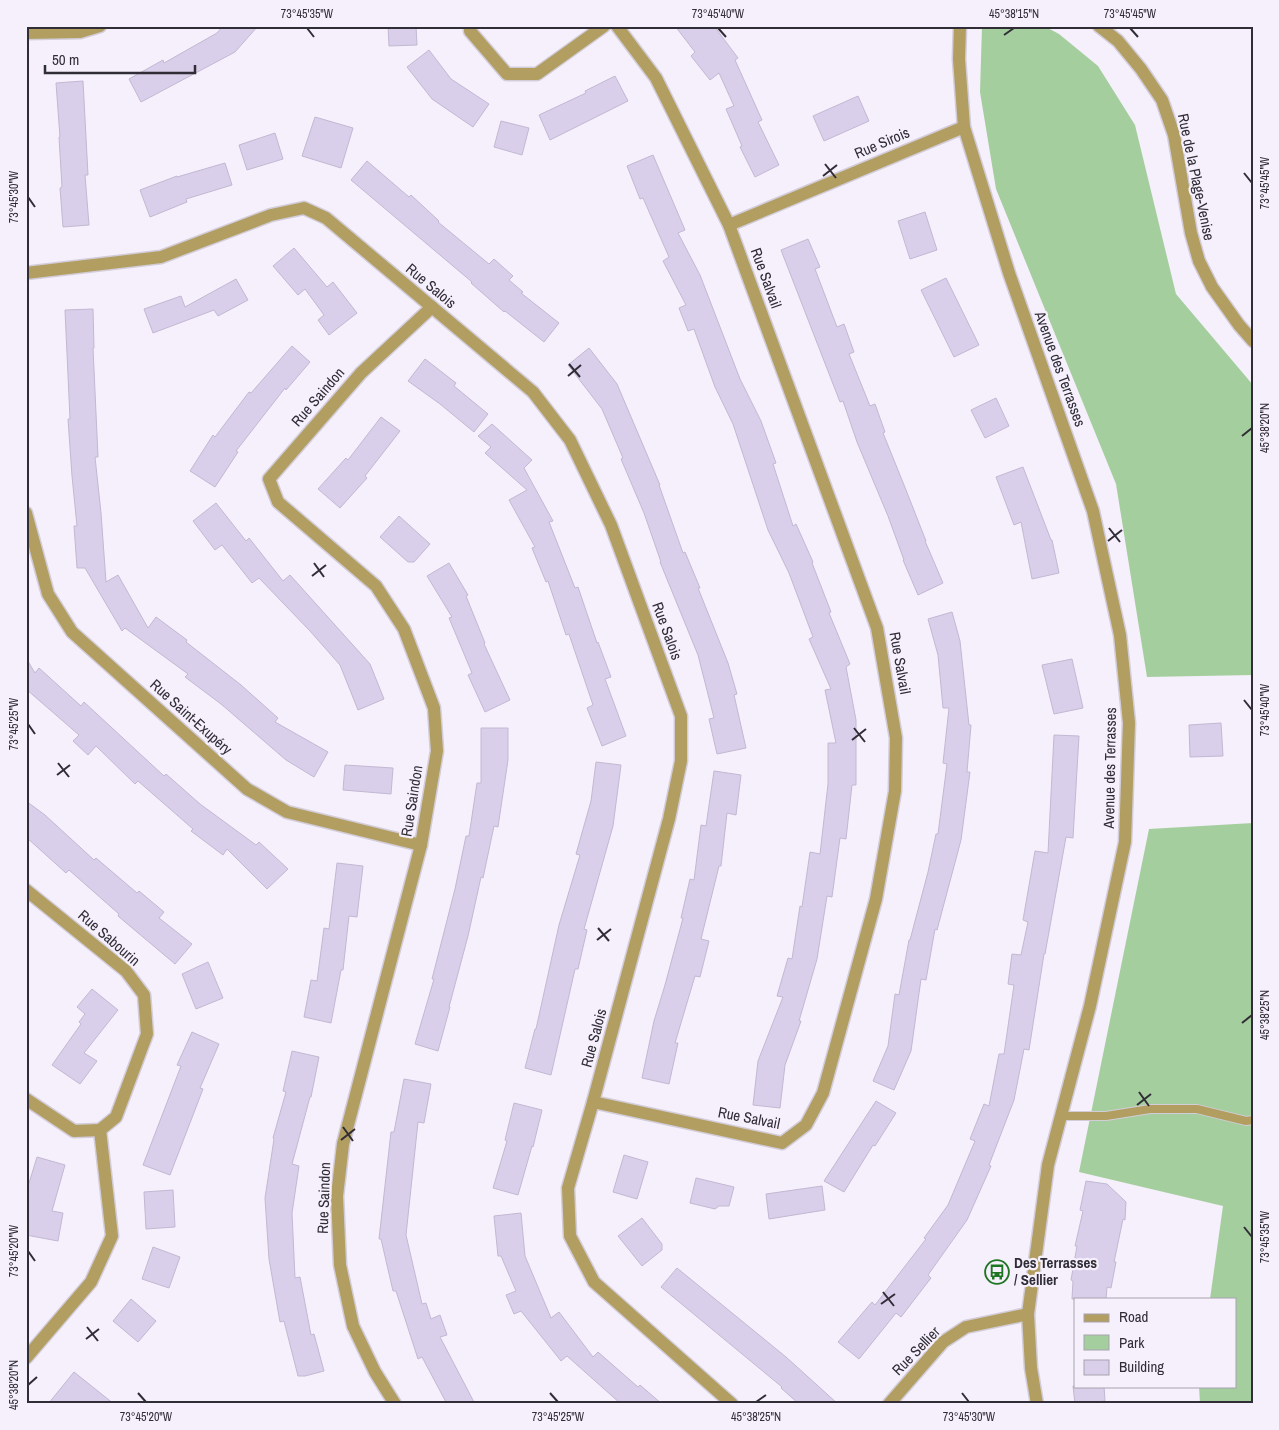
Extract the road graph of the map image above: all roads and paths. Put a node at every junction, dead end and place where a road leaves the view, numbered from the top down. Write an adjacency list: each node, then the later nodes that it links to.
1 (100, 26): 7 (street)
2 (470, 26): 3 (street)
3 (604, 26)
4 (617, 26): 9 (street, Rue Salvail)
5 (960, 26): 8 (street, Avenue des Terrasses)
6 (1099, 26): 12 (street, Rue de la Plage-Venise)
7 (26, 34)
8 (964, 127): 9 (street, Rue Sirois); 18 (street, Avenue des Terrasses)
9 (729, 225): 17 (street, Rue Salvail)
10 (26, 273): 11 (street, Rue Salois)
11 (432, 307): 14 (street, Rue Saindon); 17 (street, Rue Salois)
12 (1253, 341)
13 (26, 513): 14 (street, Rue Saint-Exupéry)
14 (421, 845): 23 (street, Rue Saindon)
15 (26, 890): 20 (street, Rue Sabourin)
16 (26, 1099): 20 (street)
17 (593, 1102): 24 (street, Rue Salois)
18 (1061, 1116): 19 (lane); 21 (street, Avenue des Terrasses)
19 (1253, 1120)
20 (100, 1130): 22 (street)
21 (1028, 1314): 25 (street, Rue Sellier); 26 (street, Avenue des Terrasses)
22 (26, 1358)
23 (395, 1404)
24 (732, 1404)
25 (889, 1404)
26 (1036, 1404)

